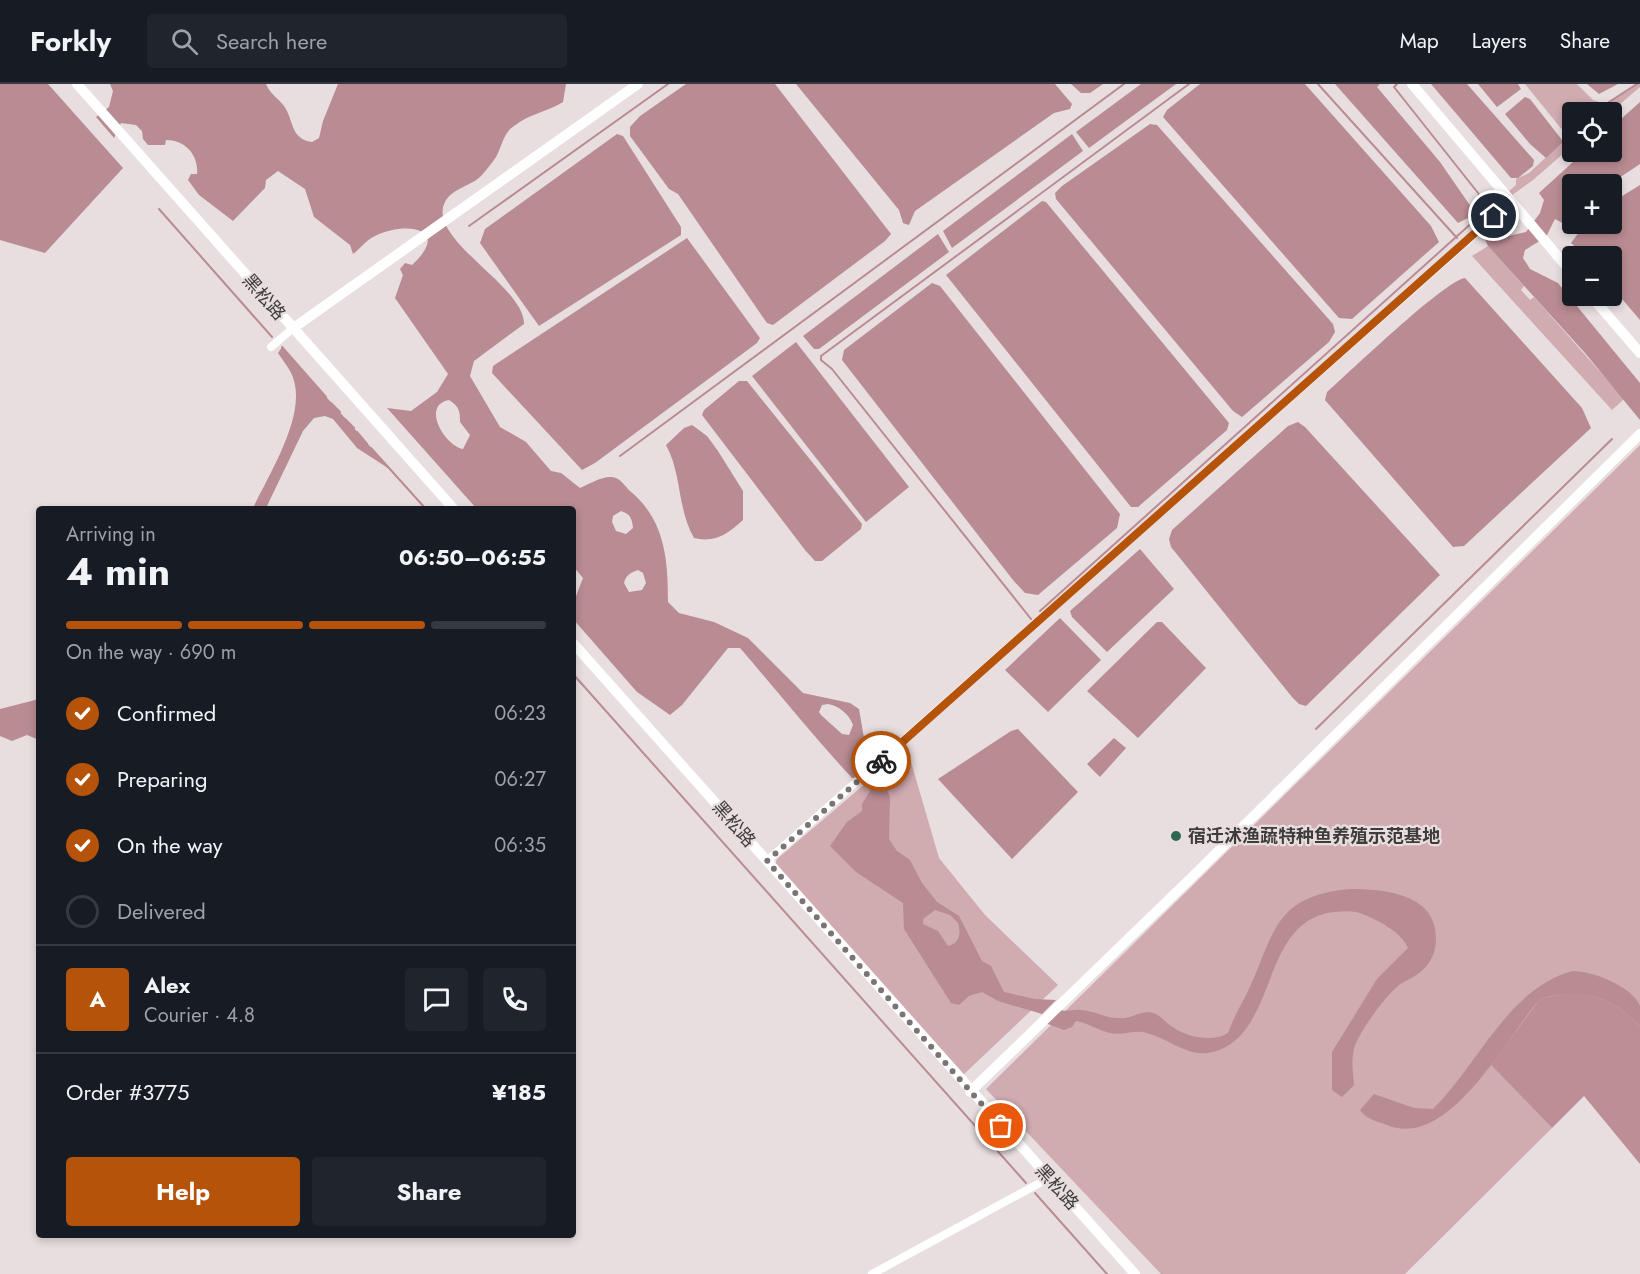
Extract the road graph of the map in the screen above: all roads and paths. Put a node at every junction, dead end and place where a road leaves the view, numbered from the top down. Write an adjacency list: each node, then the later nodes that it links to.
1 (77, 84): 7 (street, 黑松路)
2 (638, 84): 7 (street)
3 (1412, 84): 4 (street)
4 (1511, 202): 5 (street); 13 (street)
5 (1562, 262)
6 (1600, 306): 9 (street)
7 (289, 332): 8 (street); 11 (street, 黑松路)
8 (271, 347)
9 (1640, 353)
10 (1640, 434): 14 (street)
11 (451, 506)
12 (576, 646): 13 (street, 黑松路)
13 (767, 861): 14 (street, 黑松路)
14 (970, 1092): 15 (street, 黑松路)
15 (1049, 1178): 16 (street); 17 (street, 黑松路)
16 (872, 1274)
17 (1135, 1274)

